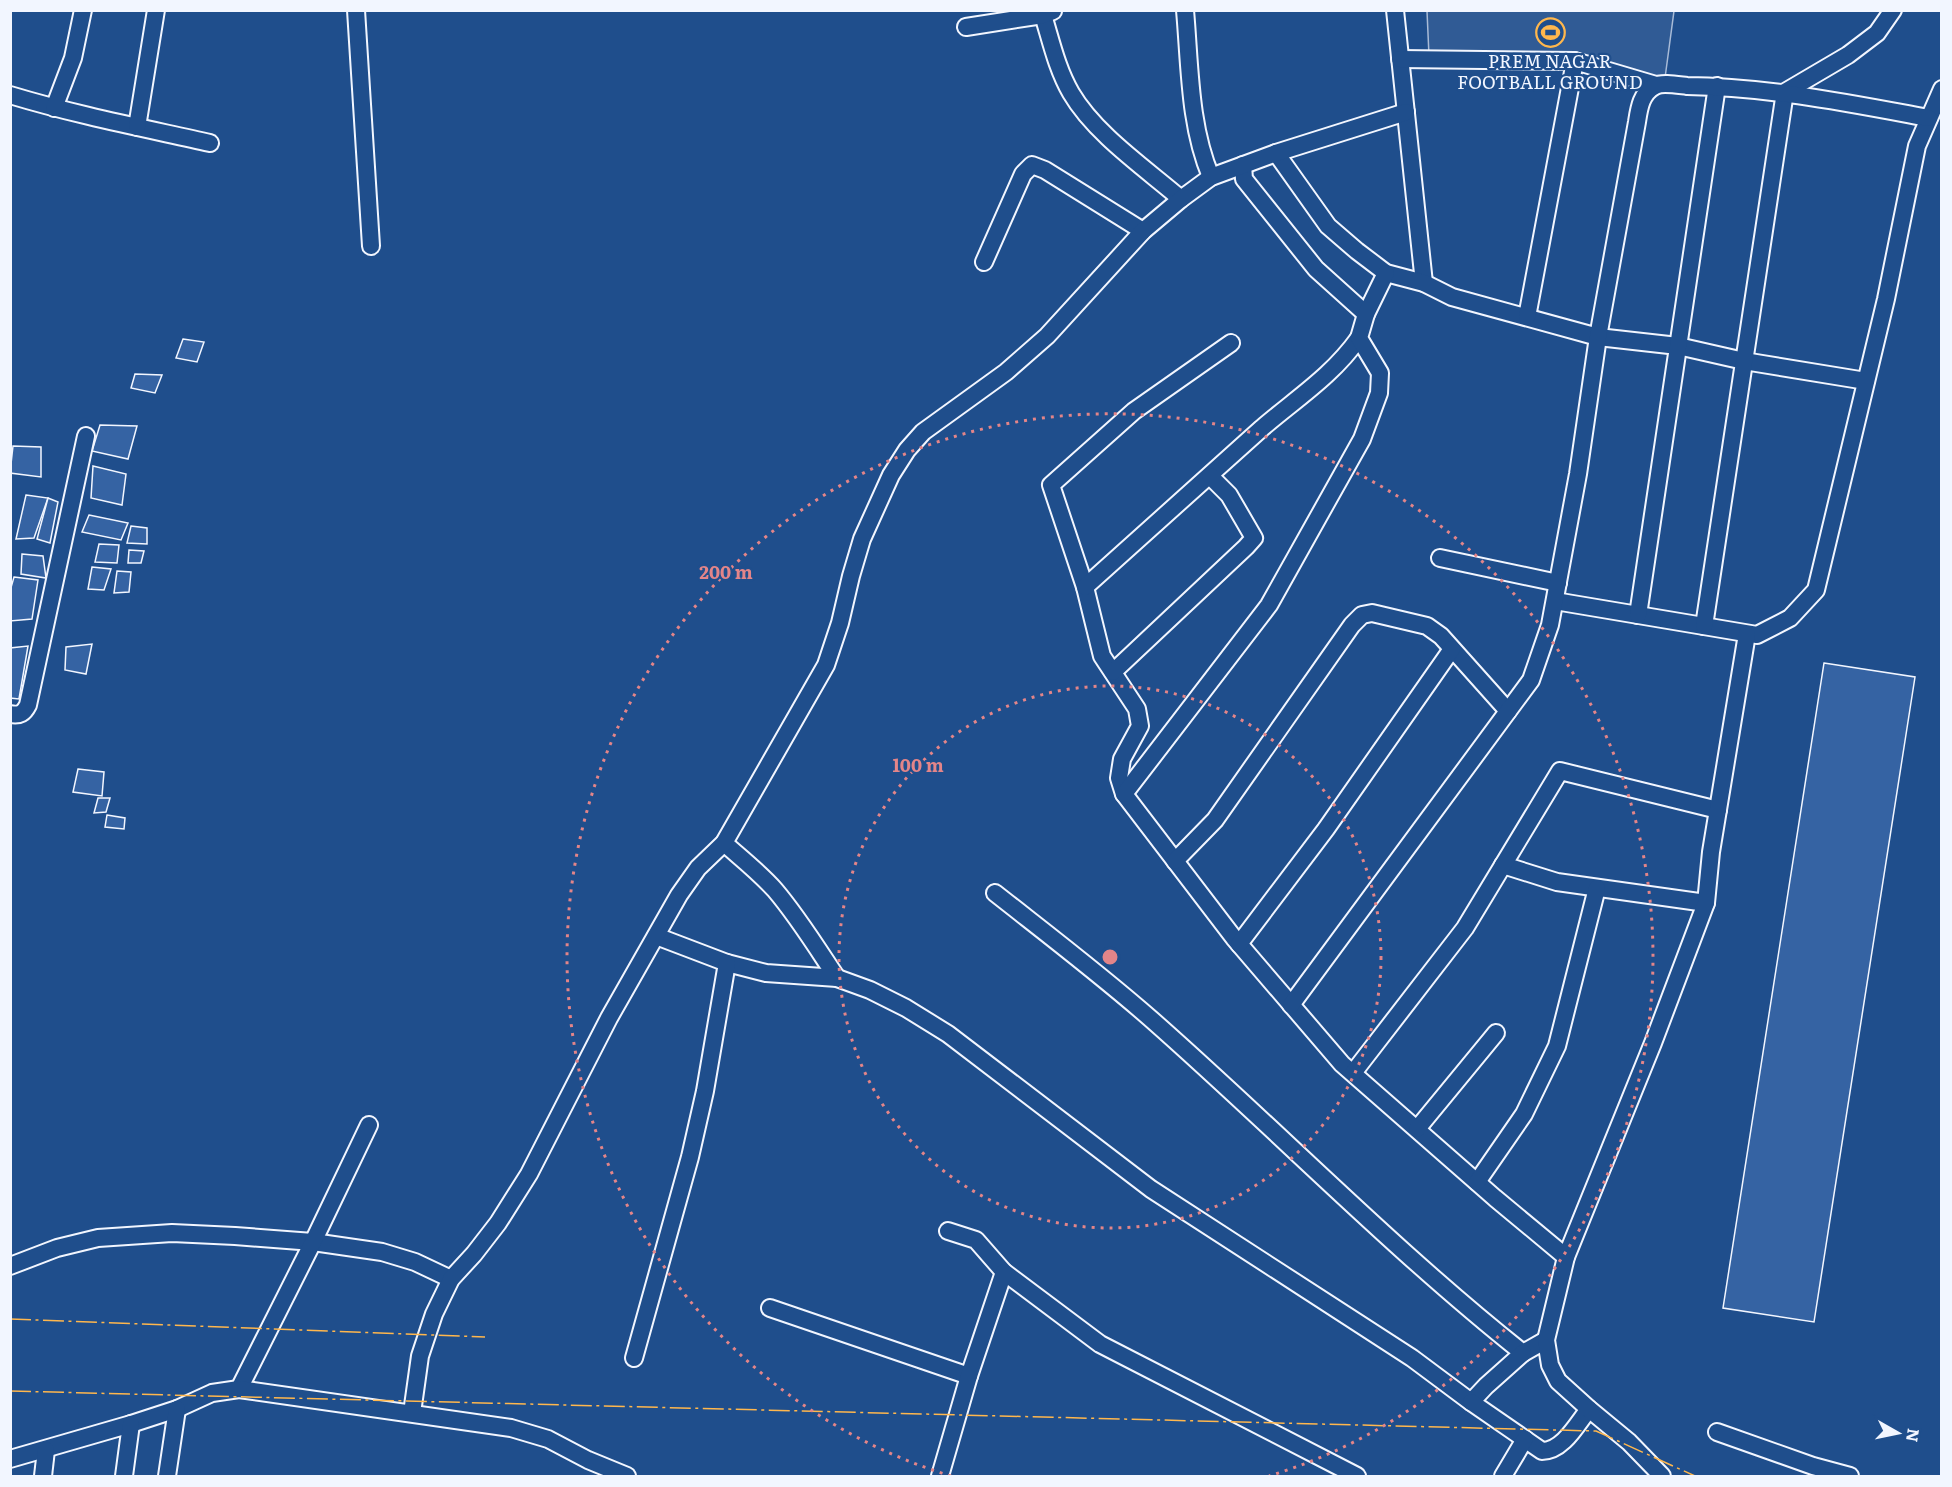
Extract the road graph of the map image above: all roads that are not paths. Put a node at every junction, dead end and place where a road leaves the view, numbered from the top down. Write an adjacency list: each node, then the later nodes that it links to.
1 (83, 10): 16 (street)
2 (156, 10): 19 (street)
3 (356, 10): 26 (street)
4 (1185, 10): 23 (street)
5 (1395, 10): 9 (street)
6 (1893, 10): 14 (street)
7 (1048, 13): 8 (street); 24 (street)
8 (966, 27)
9 (1400, 60): 10 (street); 17 (street)
10 (1575, 61): 11 (street); 31 (street)
11 (1656, 85): 12 (street); 32 (street)
12 (1717, 86): 14 (street); 35 (street)
13 (1941, 89): 18 (street)
14 (1785, 92): 18 (street); 36 (street)
15 (10, 95): 16 (street)
16 (54, 108): 19 (street)
17 (1406, 112): 21 (street); 29 (street)
18 (1929, 118): 37 (street)
19 (137, 127): 20 (street)
20 (210, 143)
21 (1276, 153): 22 (street); 28 (street)
22 (1243, 165): 23 (street); 30 (street)
23 (1211, 177): 24 (street)
24 (1181, 199): 25 (street)
25 (1143, 231): 27 (street); 53 (street)
26 (371, 246)
27 (984, 262)
28 (1386, 273): 29 (street); 30 (street)
29 (1424, 283): 31 (street)
30 (1366, 314): 33 (street)
31 (1527, 317): 32 (street)
32 (1598, 336): 35 (street); 41 (street)
33 (1359, 338): 39 (street); 51 (street)
34 (1231, 343): 42 (street)
35 (1678, 346): 36 (street); 44 (street)
36 (1744, 361): 37 (street); 45 (street)
37 (1866, 381): 46 (street)
38 (86, 436): 50 (street)
39 (1210, 476): 42 (street); 48 (street)
40 (1440, 558): 41 (street)
41 (1558, 583): 43 (street)
42 (1085, 587): 48 (street)
43 (1555, 601): 44 (street); 49 (street)
44 (1638, 615): 45 (street)
45 (1704, 626): 46 (street)
46 (1747, 634): 52 (street)
47 (1452, 649): 49 (street); 54 (street); 60 (street)
48 (1113, 672): 51 (street)
49 (1508, 711): 63 (street)
50 (10, 714)
51 (1124, 794): 54 (street)
52 (1718, 810): 55 (street); 58 (street)
53 (724, 843): 59 (street); 62 (street)
54 (1175, 861): 60 (street)
55 (1503, 865): 56 (street); 65 (street)
56 (1597, 888): 58 (street); 68 (street)
57 (995, 893): 77 (street)
58 (1706, 903): 71 (street)
59 (657, 936): 61 (street); 74 (street)
60 (1239, 944): 63 (street)
61 (727, 963): 62 (street); 78 (street)
62 (837, 978): 81 (street)
63 (1291, 1005): 65 (street)
64 (1496, 1033): 67 (street)
65 (1353, 1073): 67 (street)
66 (369, 1125): 70 (street)
67 (1417, 1129): 68 (street)
68 (1477, 1182): 71 (street)
69 (948, 1231): 73 (street)
70 (313, 1242): 72 (street); 74 (street); 80 (street)
71 (1566, 1257): 76 (street)
72 (10, 1266)
73 (1004, 1272): 79 (street); 95 (street)
74 (451, 1279): 84 (street)
75 (770, 1308): 79 (street)
76 (1546, 1340): 77 (street); 83 (street)
77 (1523, 1353): 81 (street)
78 (634, 1358)
79 (969, 1376): 94 (street)
80 (239, 1389): 82 (street); 84 (street)
81 (1472, 1402): 87 (street)
82 (177, 1408): 85 (street); 92 (street)
83 (1589, 1409): 87 (street); 97 (street)
84 (412, 1413): 93 (street)
85 (131, 1424): 88 (street); 91 (street)
86 (1717, 1432): 98 (street)
87 (1525, 1439): 96 (street)
88 (46, 1450): 89 (street); 90 (street)
89 (10, 1459)
90 (43, 1476)
91 (124, 1476)
92 (167, 1476)
93 (627, 1476)
94 (940, 1476)
95 (1357, 1476)
96 (1503, 1476)
97 (1662, 1476)
98 (1850, 1476)

